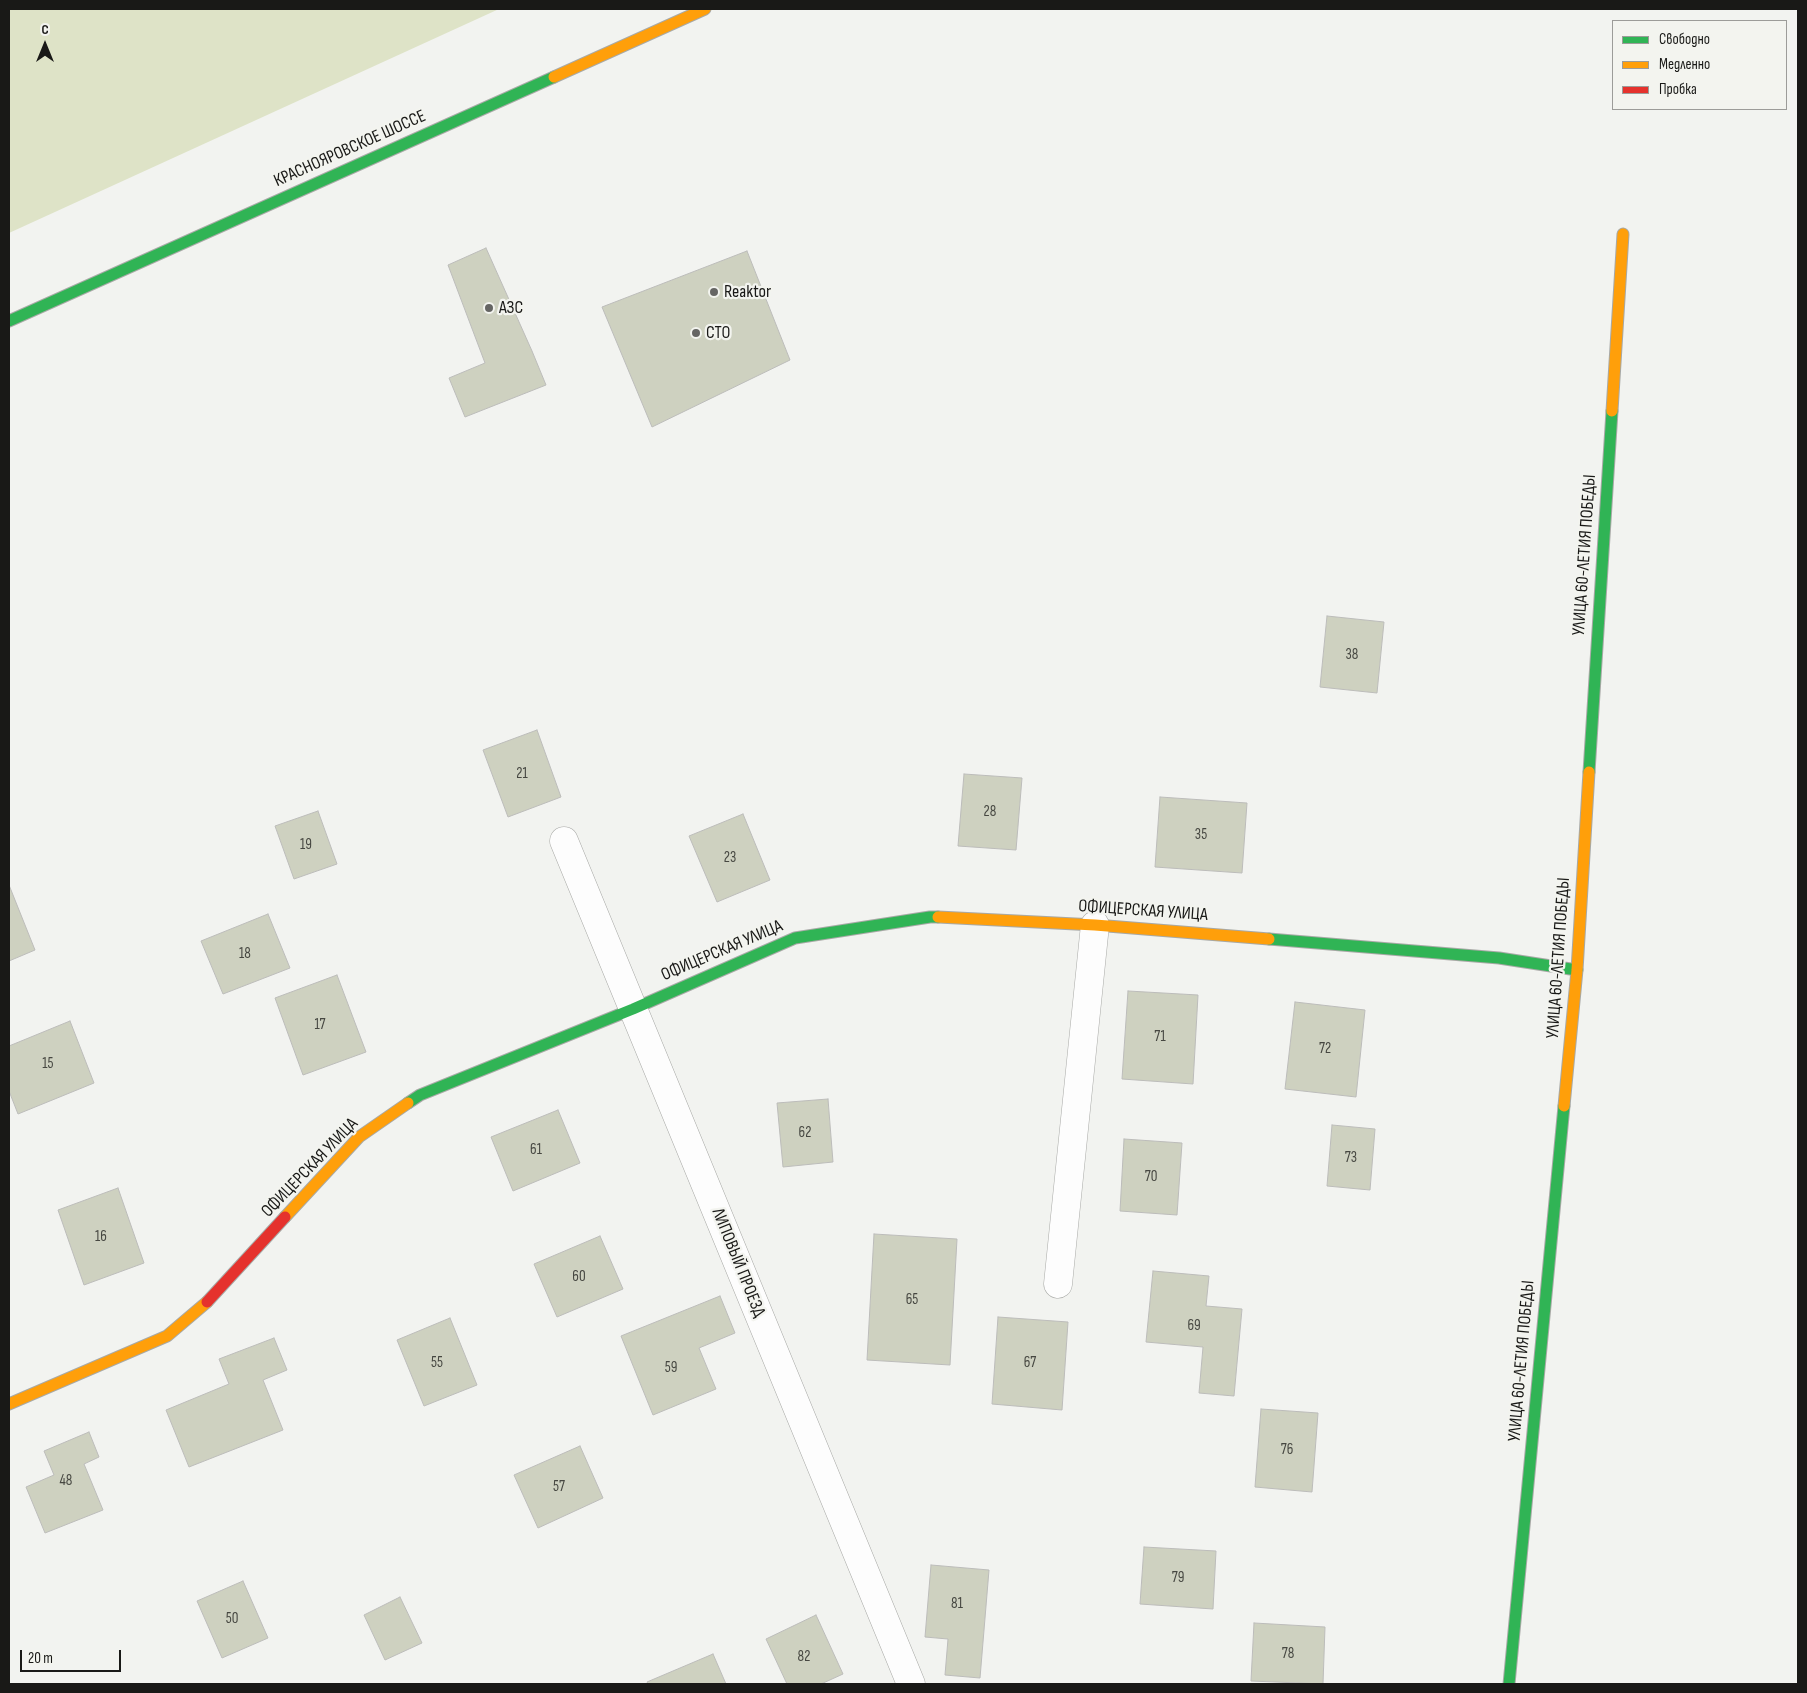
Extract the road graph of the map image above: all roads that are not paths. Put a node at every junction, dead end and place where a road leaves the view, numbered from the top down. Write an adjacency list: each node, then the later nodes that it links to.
1 (705, 9): 3 (street, КРАСНОЯРОВСКОЕ ШОССЕ)
2 (1623, 234): 6 (street, УЛИЦА 60-ЛЕТИЯ ПОБЕДЫ)
3 (9, 321)
4 (564, 841): 7 (street, ЛИПОВЫЙ ПРОЕЗД)
5 (1095, 925): 6 (street, ОФИЦЕРСКАЯ УЛИЦА); 7 (street, ОФИЦЕРСКАЯ УЛИЦА); 8 (street)
6 (1577, 970): 11 (street, УЛИЦА 60-ЛЕТИЯ ПОБЕДЫ)
7 (633, 1009): 9 (street, ОФИЦЕРСКАЯ УЛИЦА); 10 (street, ЛИПОВЫЙ ПРОЕЗД)
8 (1058, 1284)
9 (9, 1404)
10 (912, 1684)
11 (1509, 1684)

